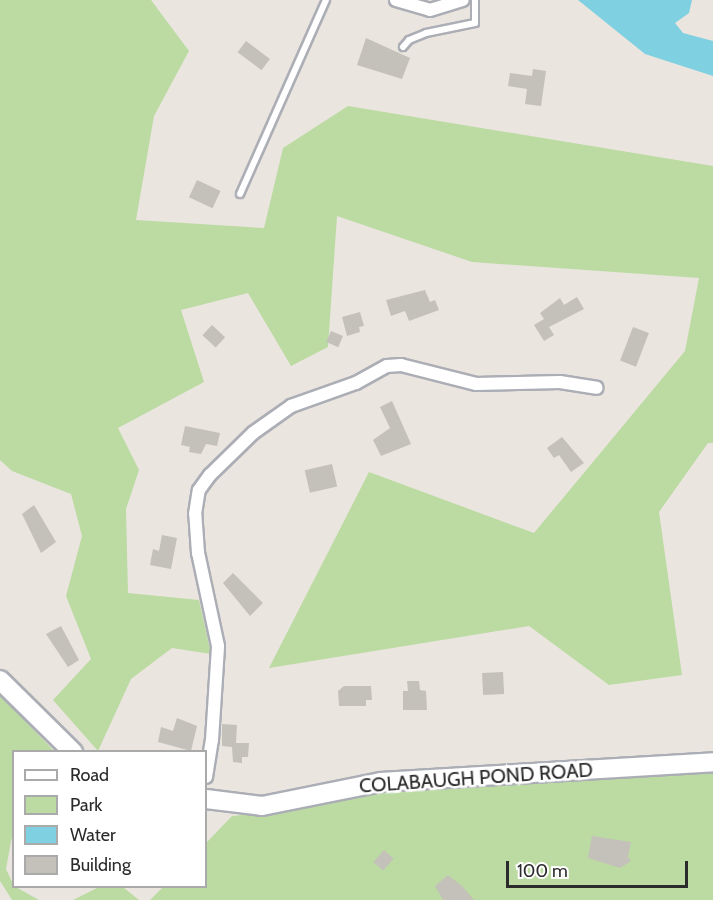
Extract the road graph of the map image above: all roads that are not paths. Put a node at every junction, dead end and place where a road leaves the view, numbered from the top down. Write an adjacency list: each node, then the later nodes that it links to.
1 (326, 0): 6 (lane)
2 (396, 0): 3 (street)
3 (464, 0)
4 (475, 0): 5 (lane)
5 (403, 48)
6 (240, 194)
7 (597, 388): 11 (street)
8 (0, 680): 9 (street)
9 (71, 750)
10 (713, 762): 12 (street, COLABAUGH POND ROAD)
11 (207, 771)
12 (207, 799)

